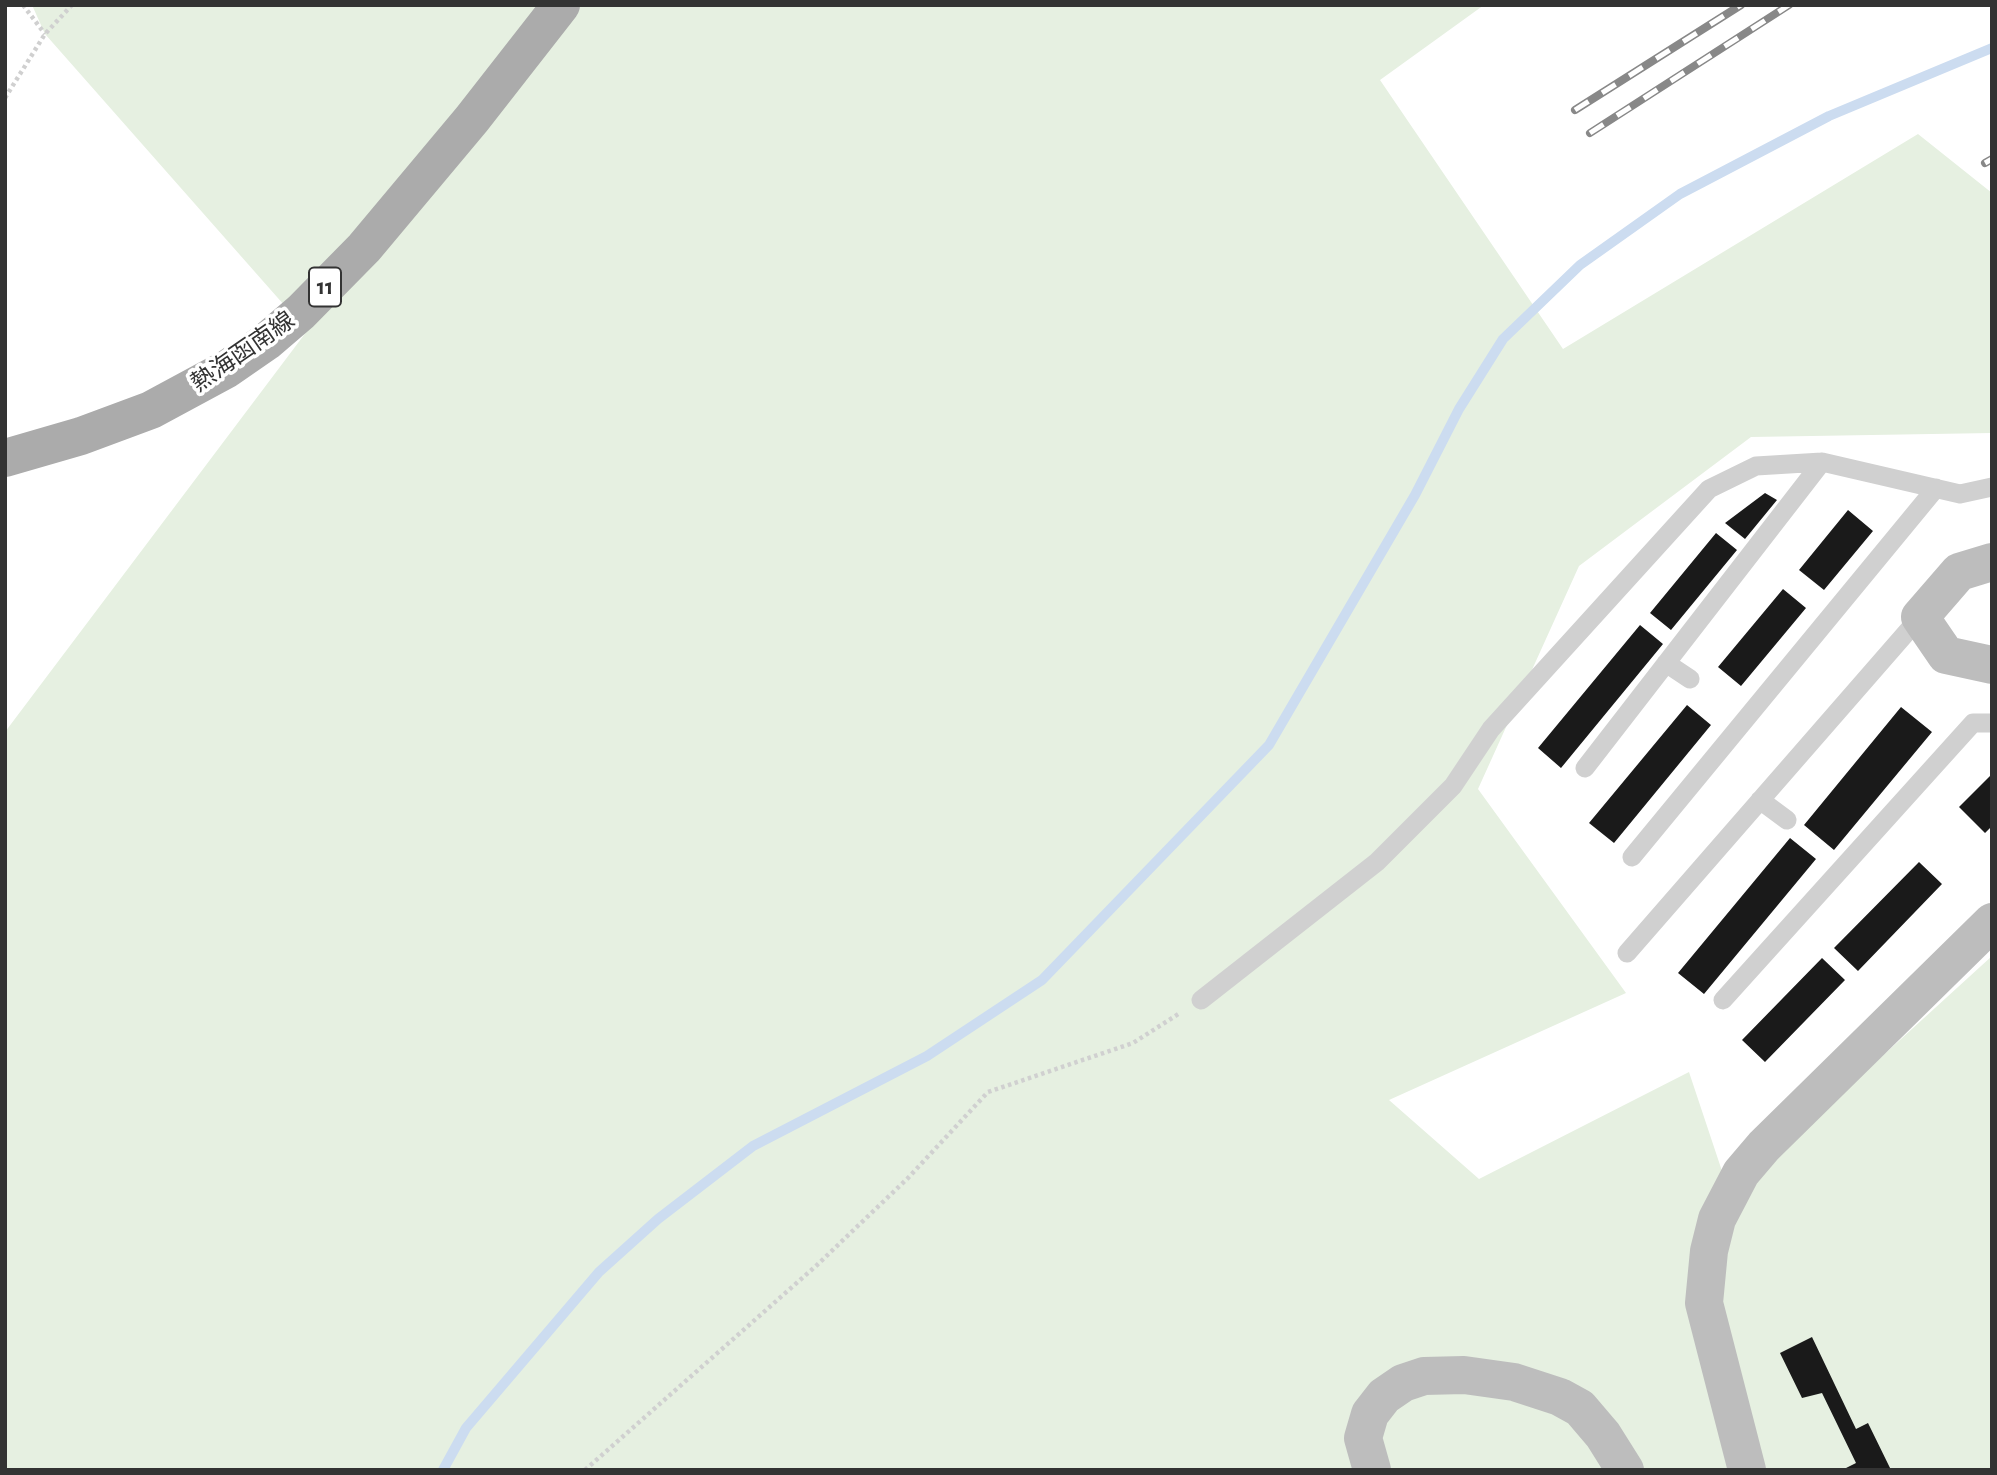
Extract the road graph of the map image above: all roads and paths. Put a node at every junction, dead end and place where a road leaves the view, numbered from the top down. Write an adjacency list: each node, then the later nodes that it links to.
1 (23, 5): 4 (path)
2 (72, 5): 4 (path)
3 (561, 5): 6 (main road, 熱海函南線 / 11)
4 (45, 34): 5 (path)
5 (5, 98)
6 (5, 458)
7 (1822, 462): 9 (lane); 12 (lane); 22 (lane)
8 (1992, 487): 9 (lane)
9 (1936, 488): 19 (lane)
10 (1992, 562): 11 (street)
11 (1920, 617): 13 (street); 17 (lane)
12 (1666, 663): 14 (lane); 16 (lane)
13 (1992, 665)
14 (1690, 679)
15 (1992, 723): 23 (lane)
16 (1585, 768)
17 (1760, 800): 18 (lane); 21 (lane)
18 (1787, 820)
19 (1632, 857)
20 (1992, 922): 27 (street)
21 (1627, 953)
22 (1201, 1000): 24 (path)
23 (1723, 1000)
24 (585, 1470)
25 (1373, 1470): 26 (street)
26 (1625, 1470)
27 (1747, 1470)

